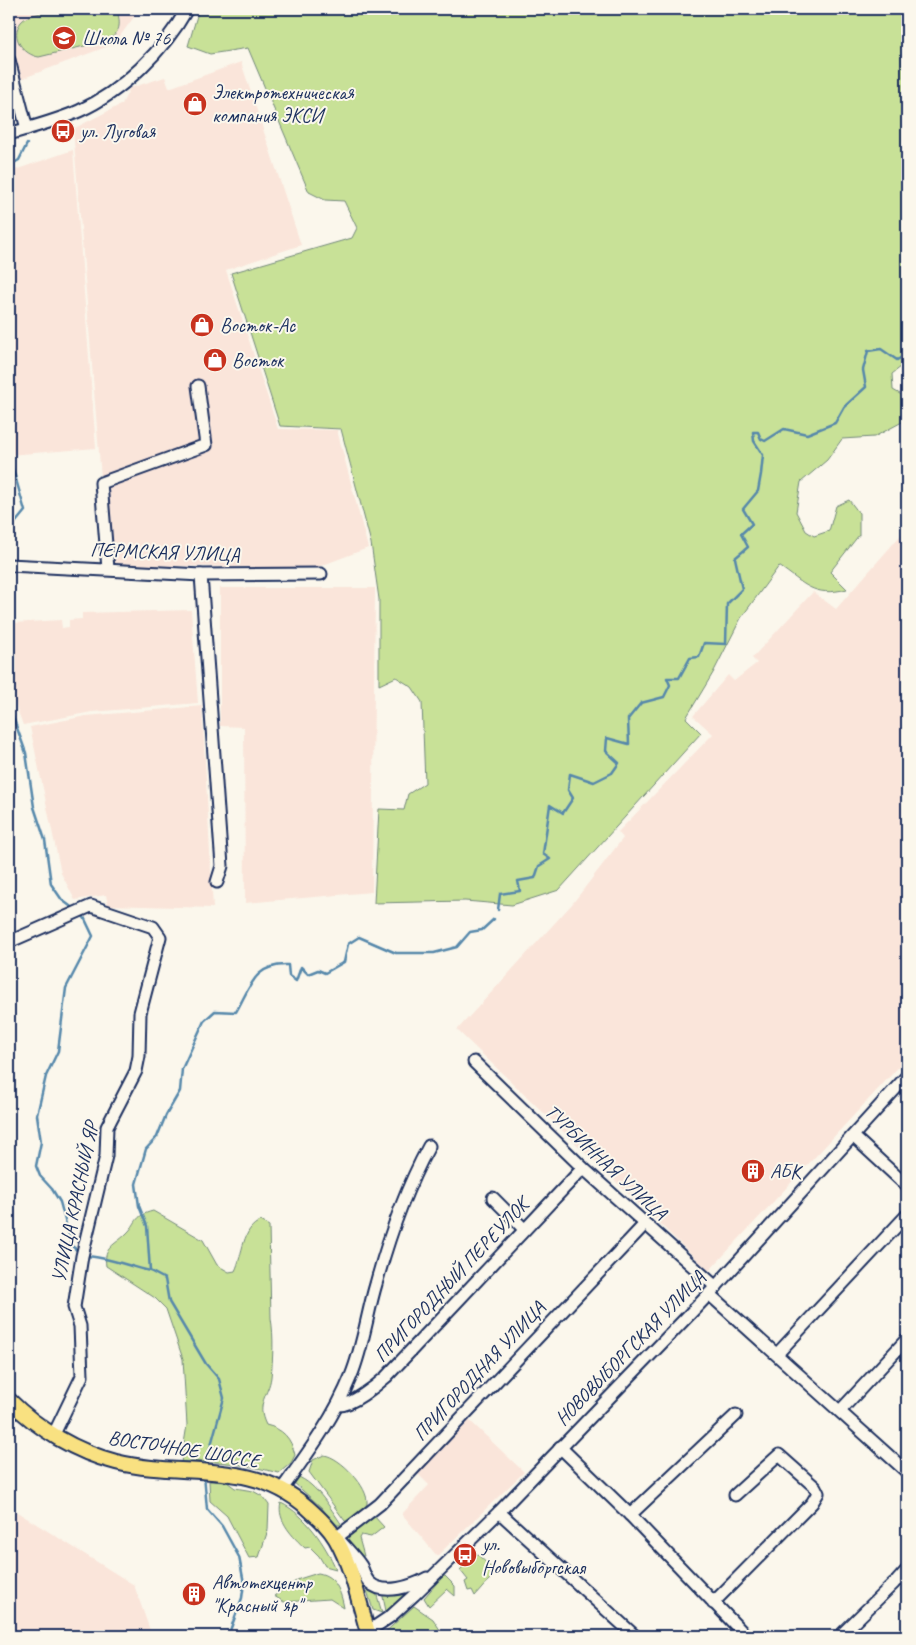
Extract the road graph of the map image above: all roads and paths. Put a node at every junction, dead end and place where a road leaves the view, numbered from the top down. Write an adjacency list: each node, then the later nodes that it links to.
1 (186, 9): 3 (street)
2 (9, 60): 3 (street)
3 (27, 129): 4 (street)
4 (9, 134)
5 (198, 386): 7 (street)
6 (9, 566): 7 (street, ПЕРМСКАЯ УЛИЦА)
7 (108, 569): 8 (street, ПЕРМСКАЯ УЛИЦА)
8 (201, 574): 9 (street, ПЕРМСКАЯ УЛИЦА); 10 (street)
9 (321, 574)
10 (217, 882)
11 (9, 942): 29 (street, УЛИЦА КРАСНЫЙ ЯР)
12 (474, 1062): 16 (street, ТУРБИННАЯ УЛИЦА)
13 (907, 1076): 14 (street, НОВОВЫБОРГСКАЯ УЛИЦА)
14 (854, 1137): 17 (street); 22 (street, НОВОВЫБОРГСКАЯ УЛИЦА)
15 (429, 1146): 26 (street)
16 (582, 1168): 20 (street, ТУРБИННАЯ УЛИЦА); 21 (street, ПРИГОРОДНЫЙ ПЕРЕУЛОК)
17 (907, 1186)
18 (493, 1198): 21 (street)
19 (907, 1215): 24 (street)
20 (645, 1224): 22 (street, ТУРБИННАЯ УЛИЦА); 36 (street, ПРИГОРОДНАЯ УЛИЦА)
21 (524, 1229): 26 (street, ПРИГОРОДНЫЙ ПЕРЕУЛОК)
22 (713, 1291): 24 (street, ТУРБИННАЯ УЛИЦА); 30 (street, НОВОВЫБОРГСКАЯ УЛИЦА)
23 (907, 1339): 27 (street)
24 (778, 1354): 27 (street, ТУРБИННАЯ УЛИЦА)
25 (9, 1400): 29 (main road, ВОСТОЧНОЕ ШОССЕ)
26 (338, 1405): 32 (street)
27 (840, 1411): 31 (street, ТУРБИННАЯ УЛИЦА)
28 (736, 1415): 35 (street)
29 (54, 1434): 32 (main road, ВОСТОЧНОЕ ШОССЕ)
30 (560, 1447): 34 (street, НОВОВЫБОРГСКАЯ УЛИЦА); 35 (street)
31 (906, 1468)
32 (282, 1489): 36 (main road, ВОСТОЧНОЕ ШОССЕ)
33 (735, 1495): 39 (street)
34 (499, 1512): 37 (street, НОВОВЫБОРГСКАЯ УЛИЦА); 41 (street)
35 (630, 1515): 39 (street)
36 (336, 1538): 37 (street); 40 (main road, ВОСТОЧНОЕ ШОССЕ)
37 (442, 1567): 40 (street, НОВОВЫБОРГСКАЯ УЛИЦА)
38 (907, 1570): 43 (street)
39 (713, 1603): 42 (street)
40 (368, 1634)
41 (635, 1636)
42 (746, 1636)
43 (840, 1636)

